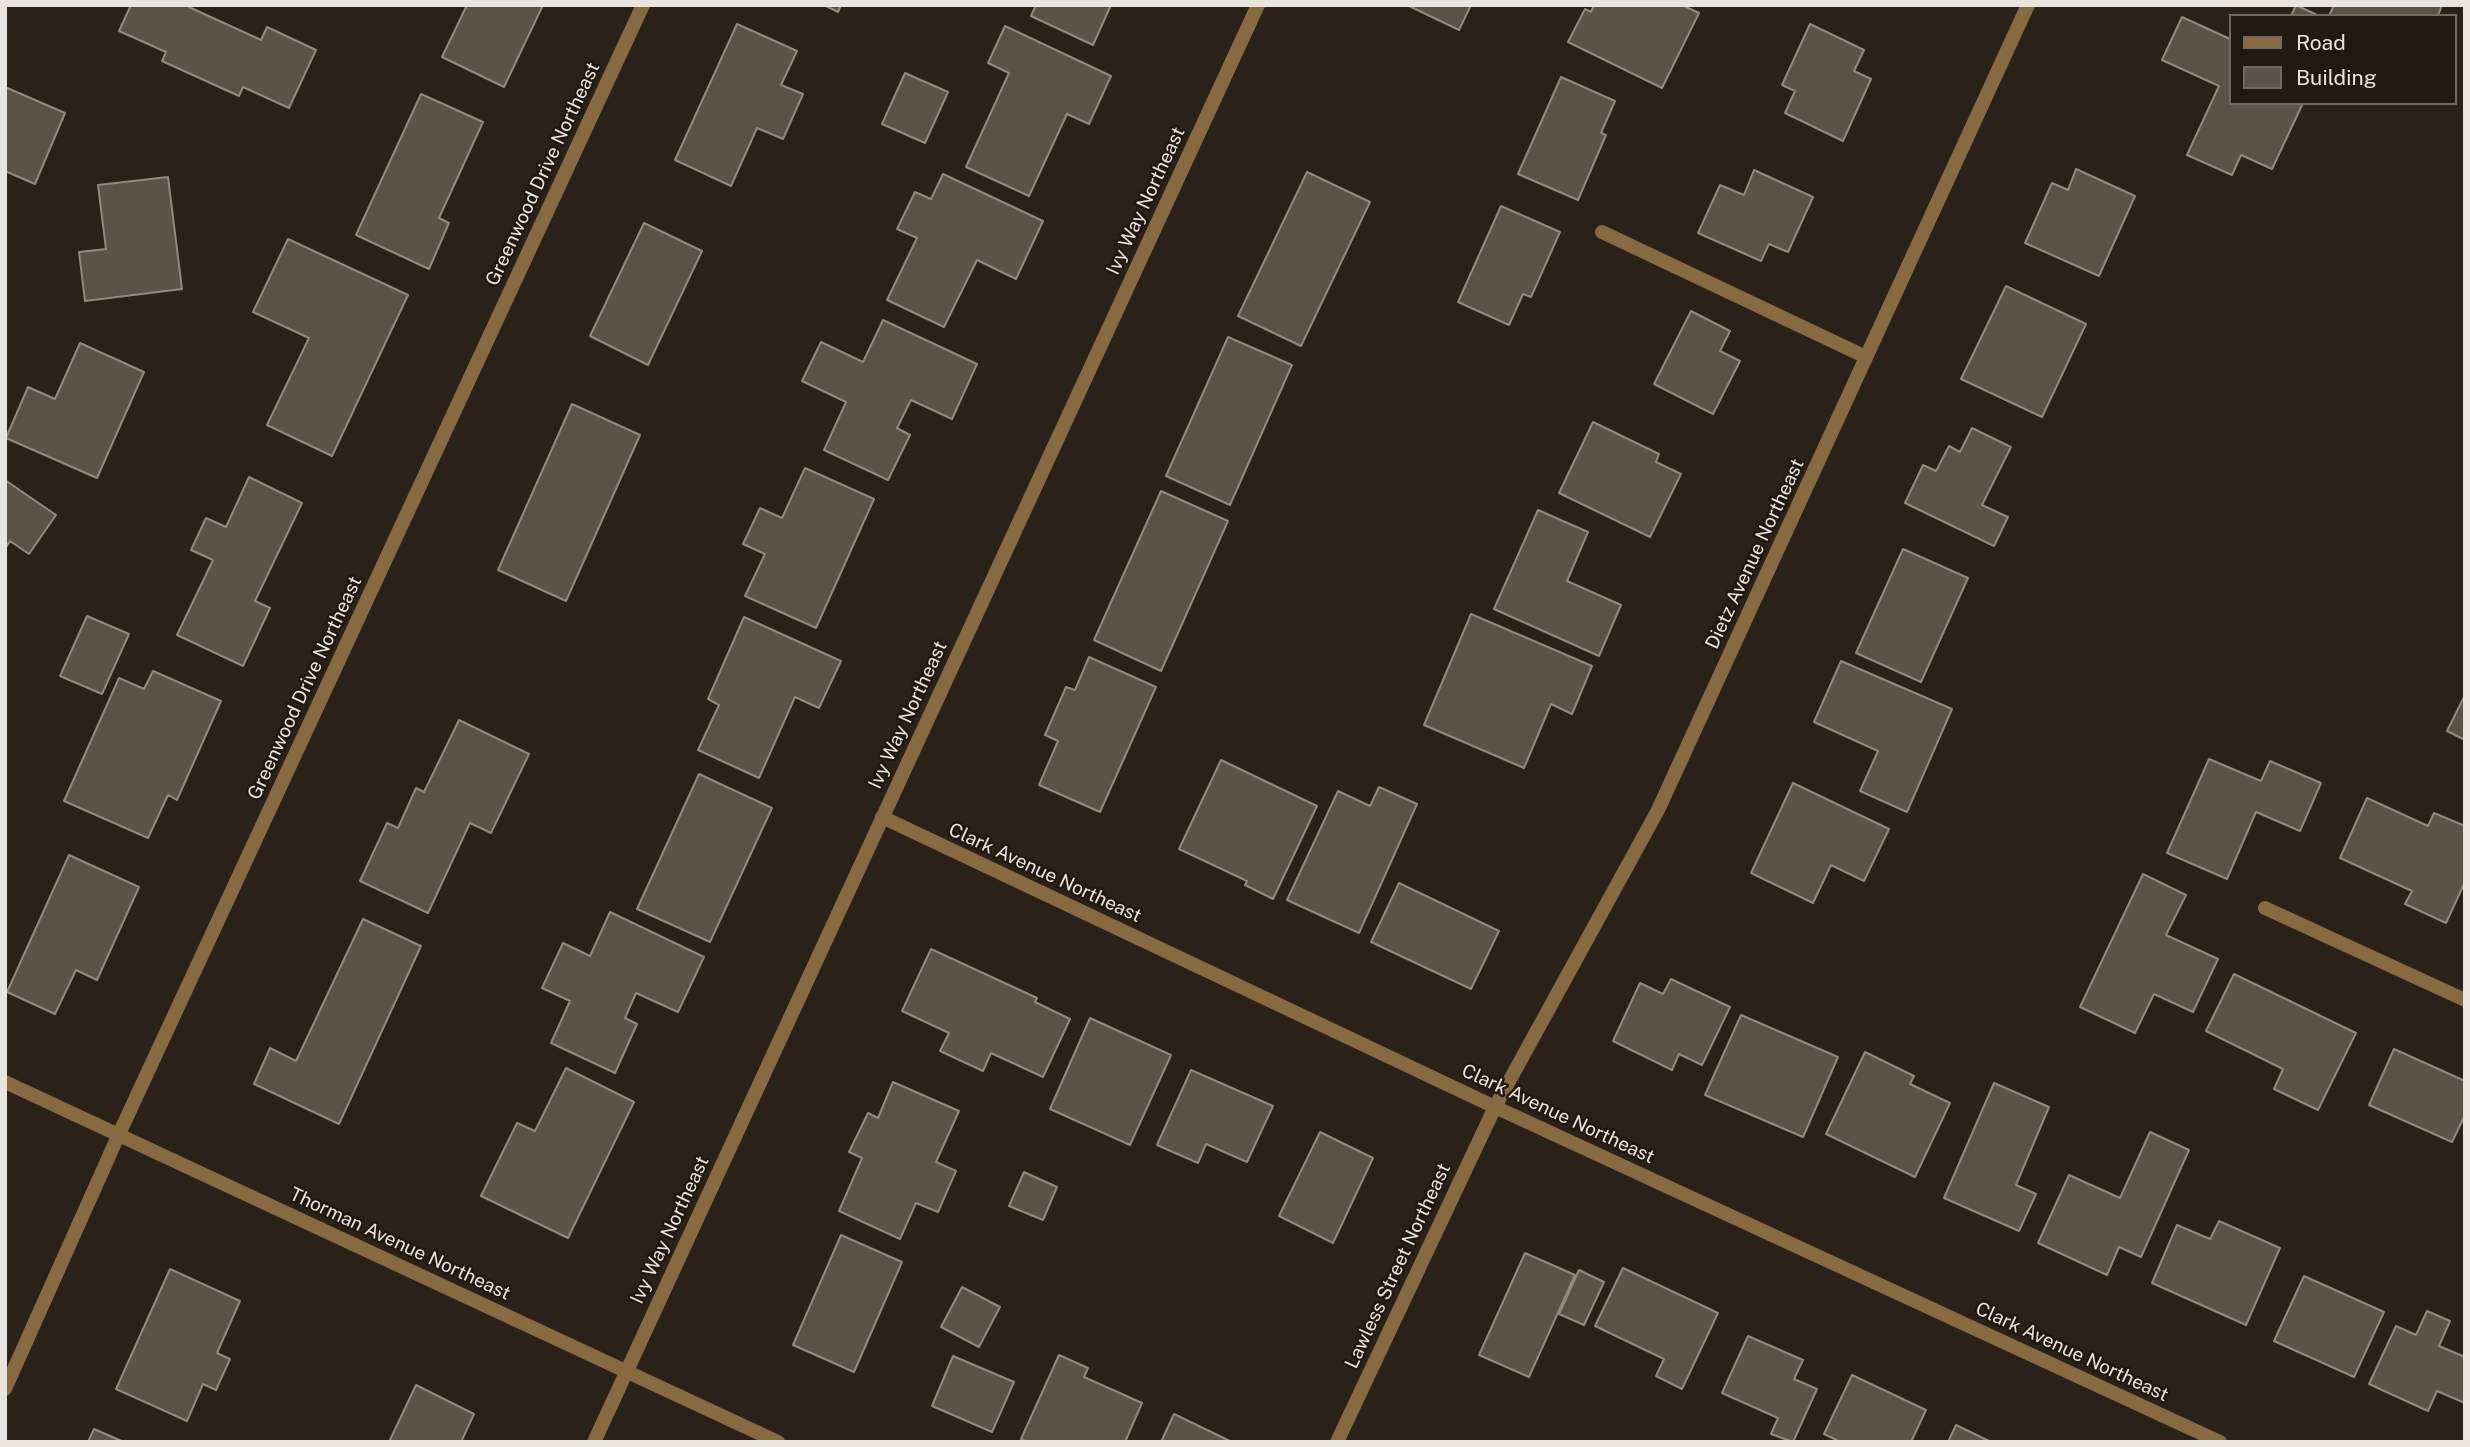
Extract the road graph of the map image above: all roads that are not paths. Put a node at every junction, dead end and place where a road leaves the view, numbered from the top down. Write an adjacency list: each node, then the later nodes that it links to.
1 (643, 5): 11 (street, Greenwood Drive Northeast)
2 (1258, 5): 6 (street, Ivy Way Northeast)
3 (2028, 5): 5 (street, Dietz Avenue Northeast)
4 (1602, 232): 5 (street)
5 (1866, 357): 10 (street, Dietz Avenue Northeast)
6 (882, 817): 10 (street, Clark Avenue Northeast); 12 (street, Ivy Way Northeast)
7 (2265, 908): 8 (street)
8 (2465, 1000)
9 (5, 1082): 11 (street, Thorman Avenue Northeast)
10 (1495, 1107): 16 (street, Lawless Street Northeast); 17 (street, Clark Avenue Northeast)
11 (119, 1135): 12 (street, Thorman Avenue Northeast); 13 (street, Greenwood Drive Northeast)
12 (626, 1371): 14 (street, Ivy Way Northeast); 15 (street, Thorman Avenue Northeast)
13 (5, 1389)
14 (594, 1442)
15 (778, 1442)
16 (1337, 1442)
17 (2220, 1442)

